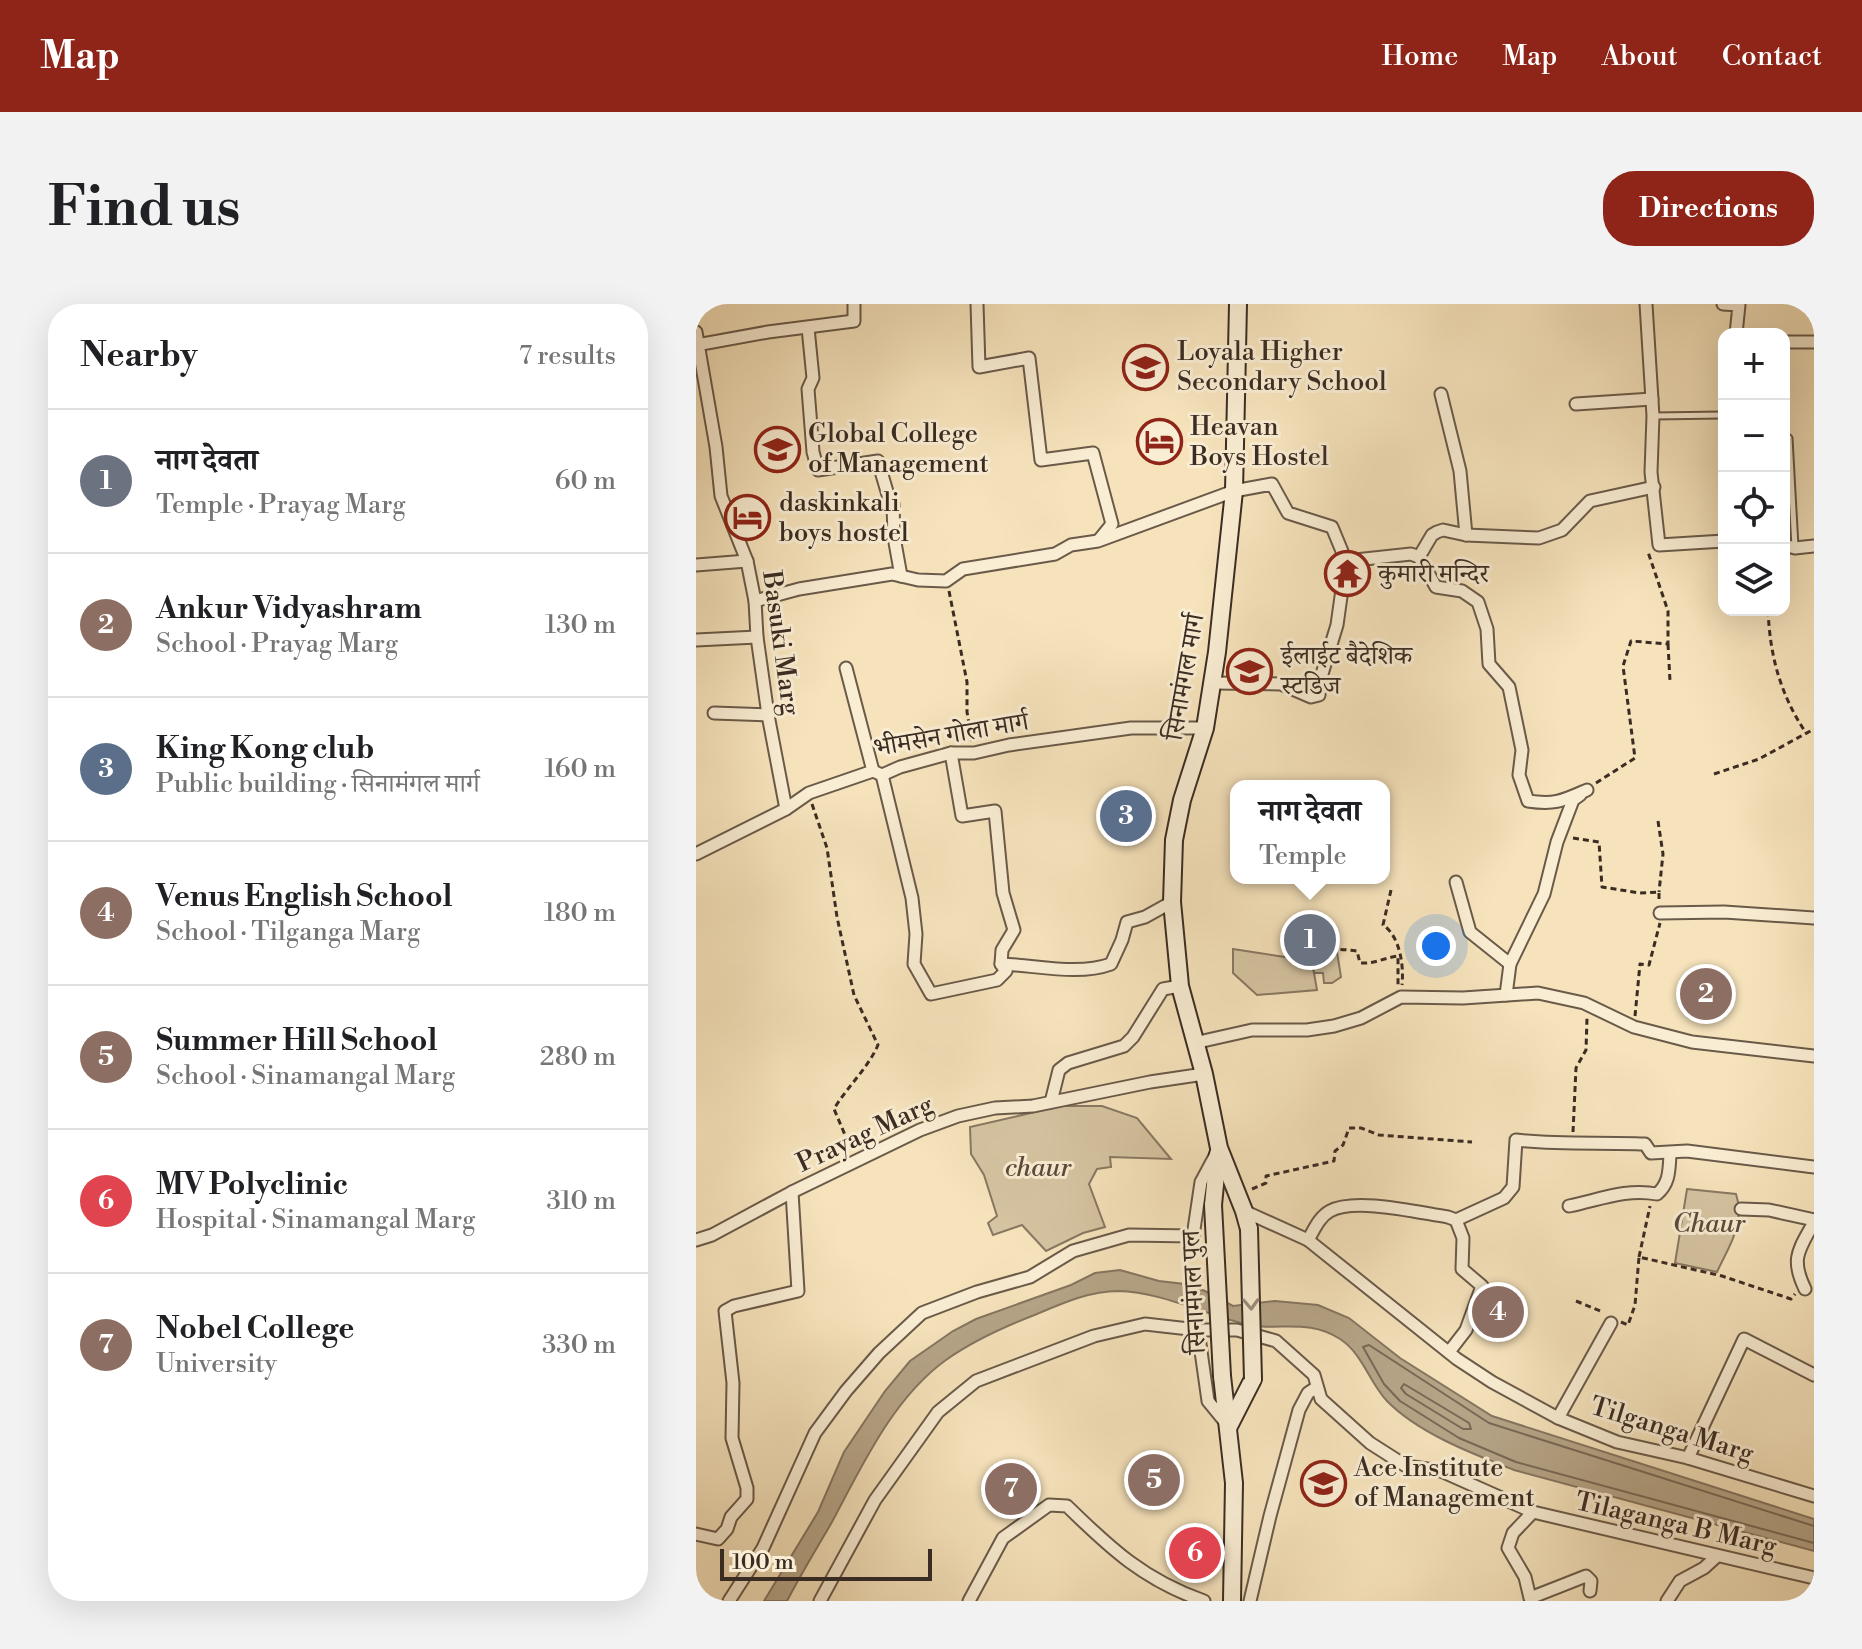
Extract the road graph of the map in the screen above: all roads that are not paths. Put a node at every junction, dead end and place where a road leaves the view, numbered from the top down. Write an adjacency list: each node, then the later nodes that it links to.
1 (854, 304): 7 (street)
2 (977, 304): 21 (street)
3 (1238, 304): 19 (main road, सिनामंगल मार्ग)
4 (1646, 304): 13 (street)
5 (1723, 304): 6 (street)
6 (1740, 305): 8 (street)
7 (808, 328): 9 (street); 30 (street)
8 (1737, 328)
9 (697, 341): 27 (street, Basuki Marg)
10 (1790, 342): 11 (street)
11 (1814, 342)
12 (1441, 394): 20 (street)
13 (1652, 399): 14 (street); 16 (street)
14 (1576, 404)
15 (1718, 415): 16 (lane)
16 (1653, 416): 18 (street)
17 (1789, 472): 23 (lane)
18 (1654, 487): 20 (street); 22 (street)
19 (1234, 491): 21 (street); 28 (street); 35 (main road, सिनामंगल मार्ग)
20 (1466, 535): 26 (street)
21 (1098, 541): 30 (street)
22 (1718, 541)
23 (1789, 544)
24 (1814, 546): 25 (street)
25 (1790, 547)
26 (1419, 557): 28 (street); 48 (street)
27 (747, 561): 29 (street); 31 (street, Basuki Marg)
28 (1346, 561): 35 (street)
29 (696, 565)
30 (901, 576): 31 (street)
31 (755, 601): 32 (street, Basuki Marg)
32 (757, 637): 33 (street); 37 (street, Basuki Marg)
33 (696, 640)
34 (846, 668): 40 (street)
35 (1213, 683): 38 (main road, सिनामंगल मार्ग)
36 (714, 713): 37 (street)
37 (768, 715): 41 (street, Basuki Marg)
38 (1205, 728): 39 (street, भीमसेन गोला मार्ग); 44 (main road, सिनामंगल मार्ग)
39 (951, 753): 40 (street, भीमसेन गोला मार्ग); 47 (street)
40 (878, 773): 41 (street, भीमसेन गोला मार्ग); 47 (street)
41 (786, 809): 42 (street, भीमसेन गोला मार्ग)
42 (696, 854)
43 (1456, 882): 48 (street)
44 (1172, 902): 47 (street); 49 (main road, सिनामंगल मार्ग)
45 (1660, 913): 46 (street)
46 (1814, 918)
47 (1001, 964)
48 (1510, 964): 50 (street)
49 (1180, 986): 51 (main road, सिनामंगल मार्ग); 54 (street)
50 (1506, 995): 51 (street); 52 (street)
51 (1194, 1043): 53 (main road, सिनामंगल मार्ग)
52 (1814, 1056)
53 (1204, 1074): 54 (street, Prayag Marg); 55 (main road, सिनामंगल मार्ग)
54 (1051, 1102): 58 (street, Prayag Marg)
55 (1219, 1148): 61 (main road); 73 (main road, सिनामंगल पुल, bridge); 82 (street)
56 (1670, 1154): 57 (street); 59 (street); 62 (street)
57 (1814, 1167)
58 (792, 1192): 64 (street, Prayag Marg); 77 (street)
59 (1569, 1206)
60 (1741, 1209): 63 (street)
61 (1244, 1211): 65 (street, Tilganga Marg); 73 (main road, one-way to 73, bridge)
62 (1456, 1220): 65 (street); 69 (street)
63 (1814, 1221): 66 (street)
64 (696, 1240)
65 (1308, 1240): 69 (street, Tilganga Marg)
66 (1805, 1289)
67 (1611, 1323): 72 (street)
68 (1198, 1330): 71 (street, Tilaganga B Marg); 73 (street); 83 (street, Tilaganga B Marg)
69 (1449, 1352): 72 (street, Tilganga Marg)
70 (1814, 1375): 74 (street)
71 (1317, 1387): 76 (street, Tilaganga B Marg); 87 (street)
72 (1558, 1418): 74 (street, Tilganga Marg)
73 (1229, 1426): 86 (main road, सिनामंगल पुल)
74 (1688, 1458): 75 (street, Tilganga Marg)
75 (1814, 1496)
76 (1533, 1512): 78 (street, Tilaganga B Marg); 81 (street)
77 (696, 1534)
78 (1716, 1557): 79 (street, Tilaganga B Marg); 88 (street)
79 (1814, 1578)
80 (1590, 1591): 81 (street)
81 (1529, 1599)
82 (729, 1601)
83 (820, 1601)
84 (969, 1601): 85 (street)
85 (1204, 1601)
86 (1232, 1601)
87 (1250, 1601)
88 (1667, 1601)

